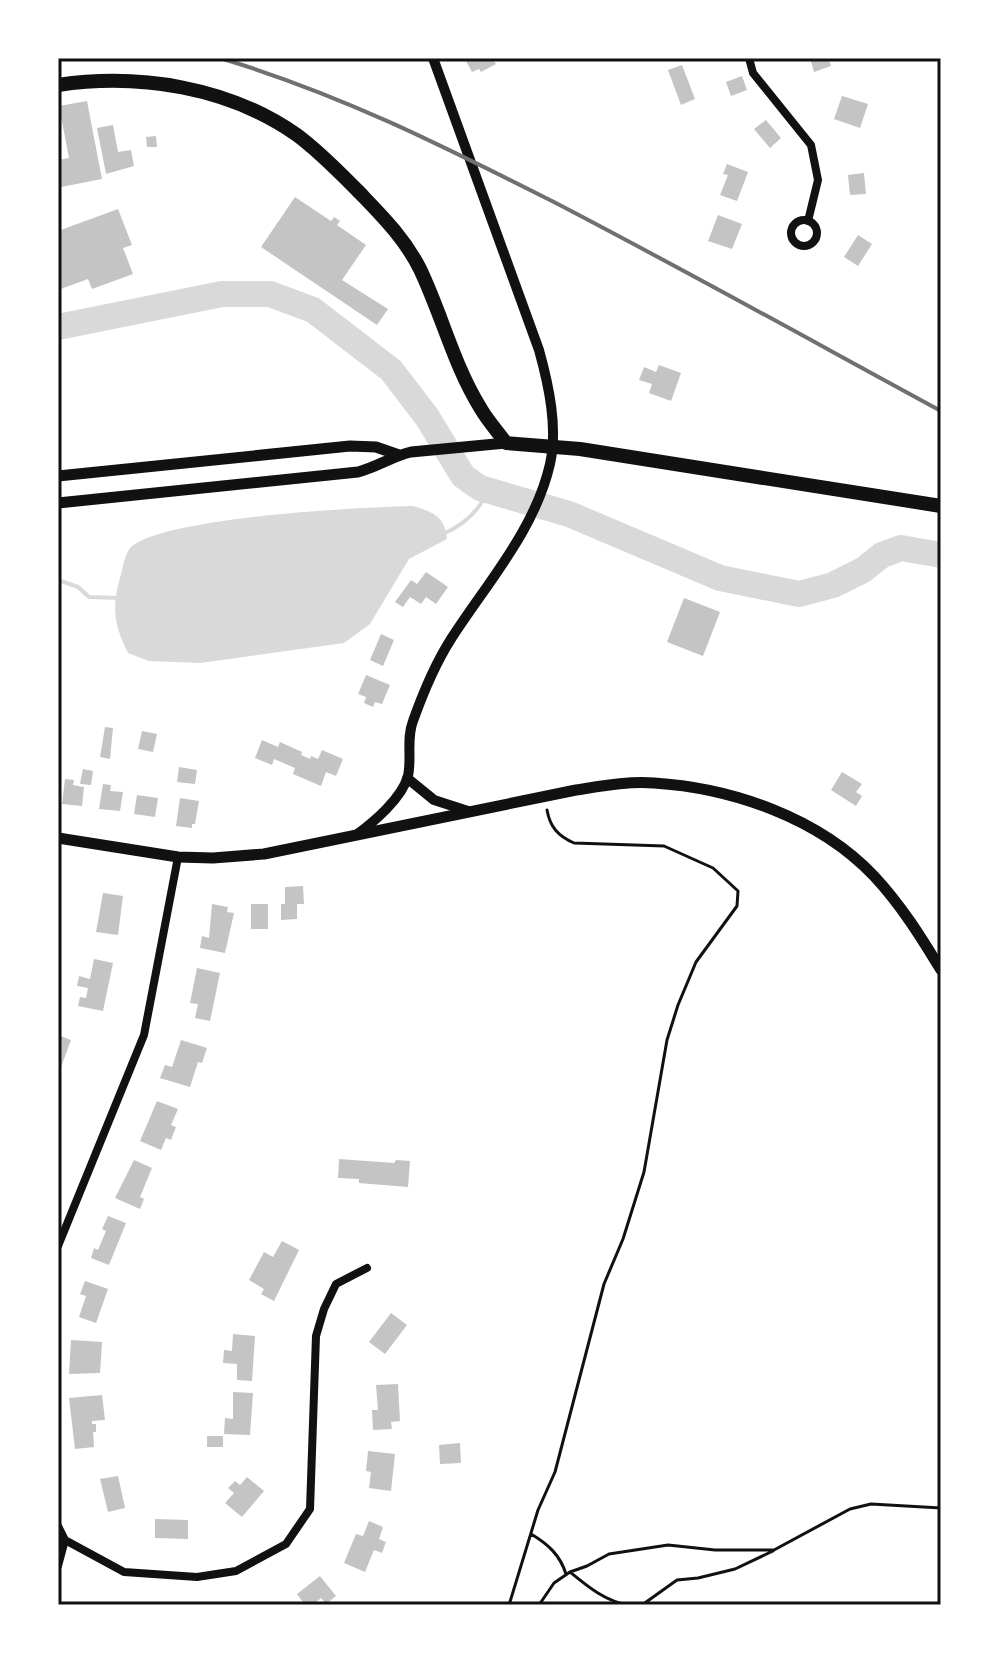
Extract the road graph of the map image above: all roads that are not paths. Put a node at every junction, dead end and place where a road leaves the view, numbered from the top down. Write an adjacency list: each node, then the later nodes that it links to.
1 (433, 58): 6 (street)
2 (749, 58): 4 (street)
3 (58, 85): 5 (highway)
4 (808, 221)
5 (506, 443): 6 (highway); 7 (main road)
6 (553, 446): 10 (highway); 11 (street)
7 (405, 453): 8 (main road); 9 (main road)
8 (58, 476)
9 (58, 503)
10 (941, 506)
11 (407, 778): 12 (street); 13 (street)
12 (468, 811): 13 (main road); 16 (main road)
13 (356, 835): 15 (main road)
14 (58, 838): 15 (main road)
15 (178, 857): 17 (street)
16 (941, 970)
17 (58, 1246)
18 (367, 1268): 20 (street)
19 (58, 1526): 20 (street)
20 (65, 1540): 21 (street)
21 (58, 1566)

